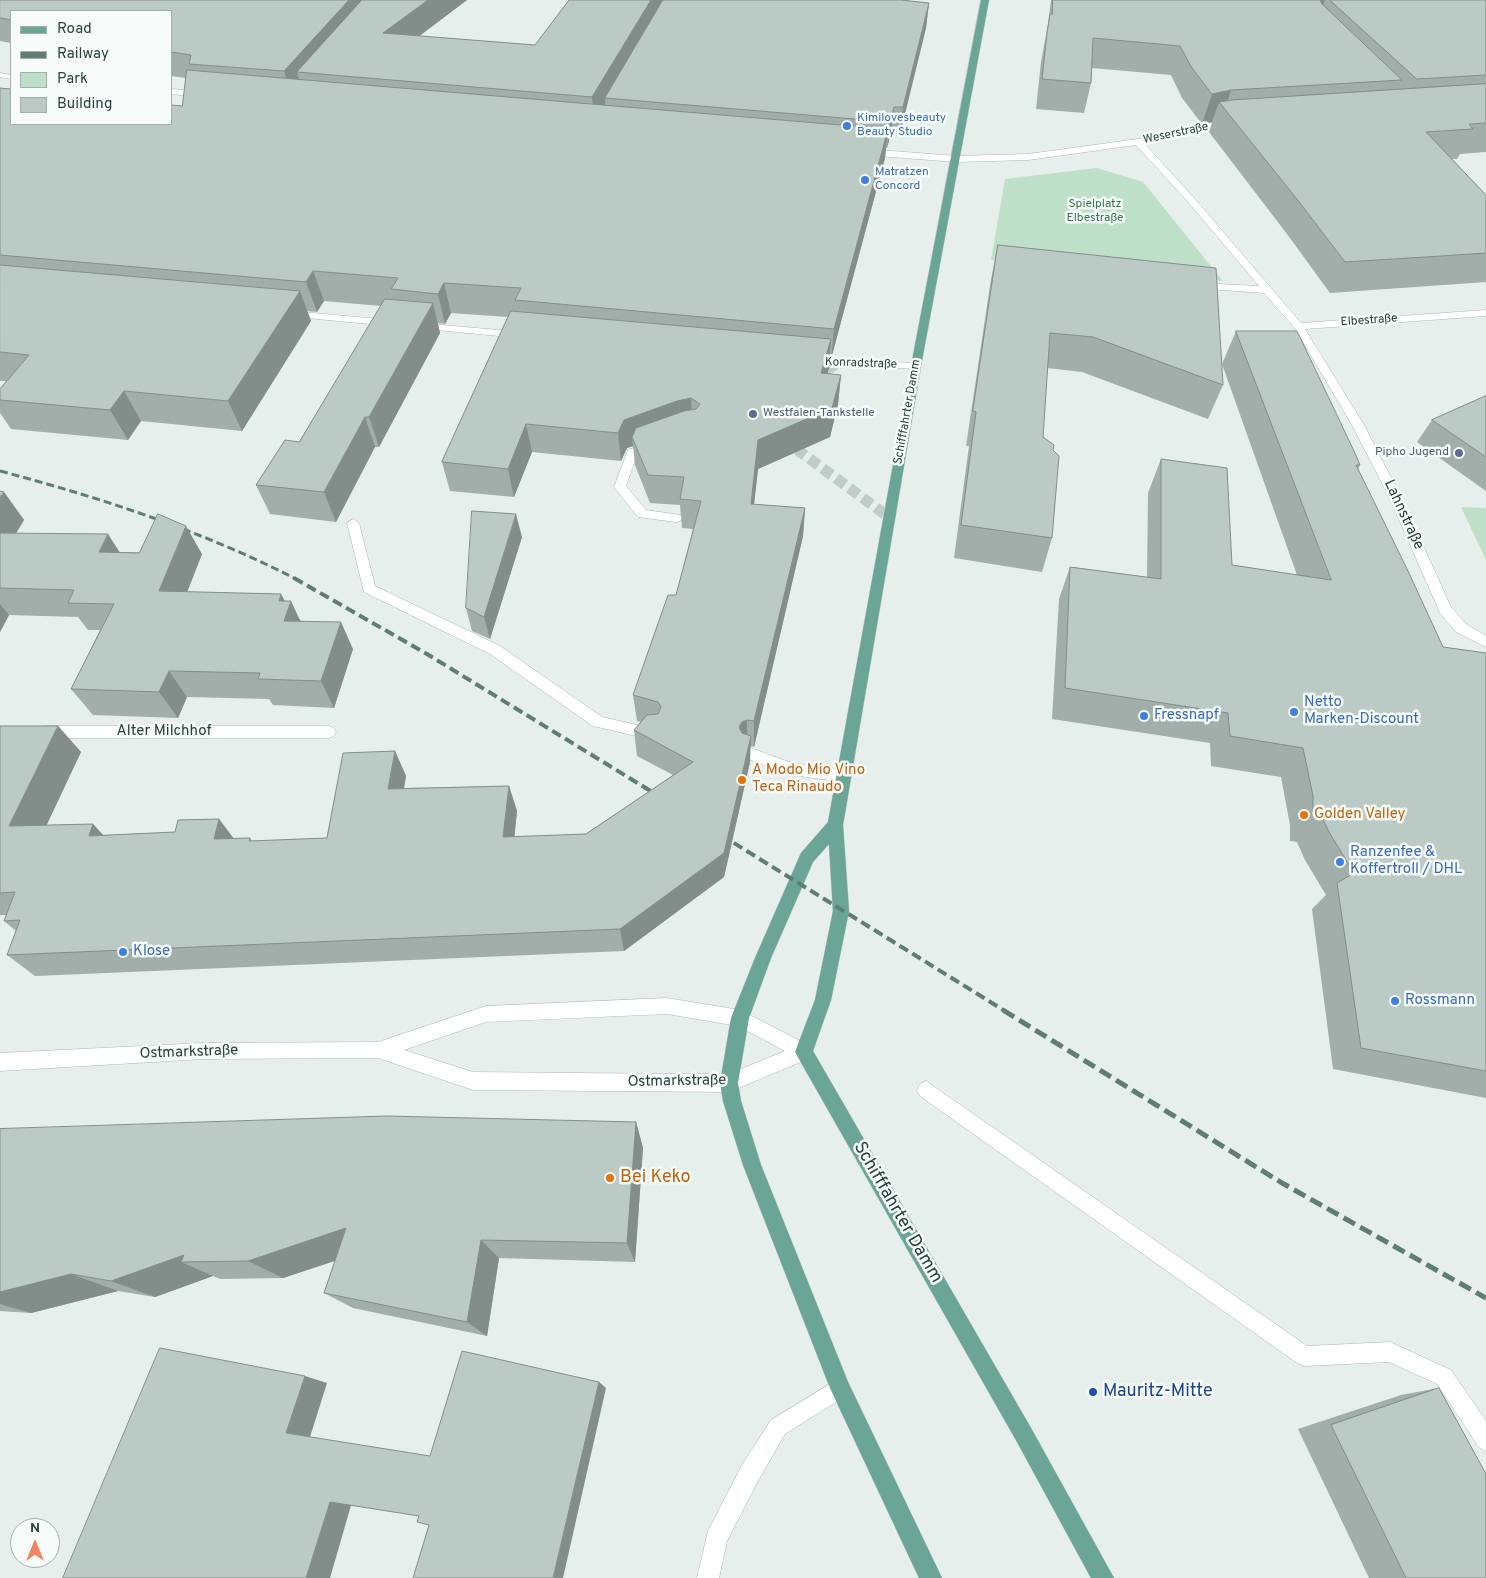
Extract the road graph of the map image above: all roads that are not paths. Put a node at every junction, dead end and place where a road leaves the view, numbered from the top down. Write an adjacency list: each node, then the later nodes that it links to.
1 (985, 0): 7 (main road, Schifffahrter Damm)
2 (172, 91): 3 (street)
3 (209, 95)
4 (1239, 124): 5 (street, Weserstraße)
5 (1138, 142): 7 (street, Weserstraße); 9 (street)
6 (856, 151): 7 (street, Weserstraße)
7 (956, 159): 16 (main road, Schifffahrter Damm)
8 (1190, 285): 9 (street)
9 (1268, 290): 13 (street)
10 (279, 313): 14 (street)
11 (1482, 313): 12 (street); 13 (street, Elbestraße)
12 (1486, 325)
13 (1298, 326): 20 (street, Lahnstraße)
14 (532, 336)
15 (797, 360): 16 (street, Konradstraße)
16 (916, 366): 25 (main road, Schifffahrter Damm)
17 (666, 441): 18 (street)
18 (676, 518)
19 (352, 523): 23 (street)
20 (1486, 642)
21 (30, 732): 22 (street, Alter Milchhof)
22 (329, 732)
23 (656, 734)
24 (748, 753): 25 (street)
25 (844, 776): 26 (main road, Schifffahrter Damm)
26 (834, 825): 27 (main road, Schifffahrter Damm); 29 (main road, Schifffahrter Damm)
27 (740, 1018): 28 (street, Ostmarkstraße); 29 (street, Ostmarkstraße); 31 (main road, Schifffahrter Damm)
28 (378, 1050): 30 (street, Ostmarkstraße); 31 (street, Ostmarkstraße)
29 (804, 1052): 31 (street, Ostmarkstraße); 37 (main road, Schifffahrter Damm)
30 (0, 1062)
31 (729, 1083): 33 (main road, Schifffahrter Damm)
32 (926, 1090): 34 (street)
33 (840, 1388): 35 (street); 36 (main road, Schifffahrter Damm)
34 (1486, 1440)
35 (708, 1578)
36 (931, 1578)
37 (1103, 1578)

